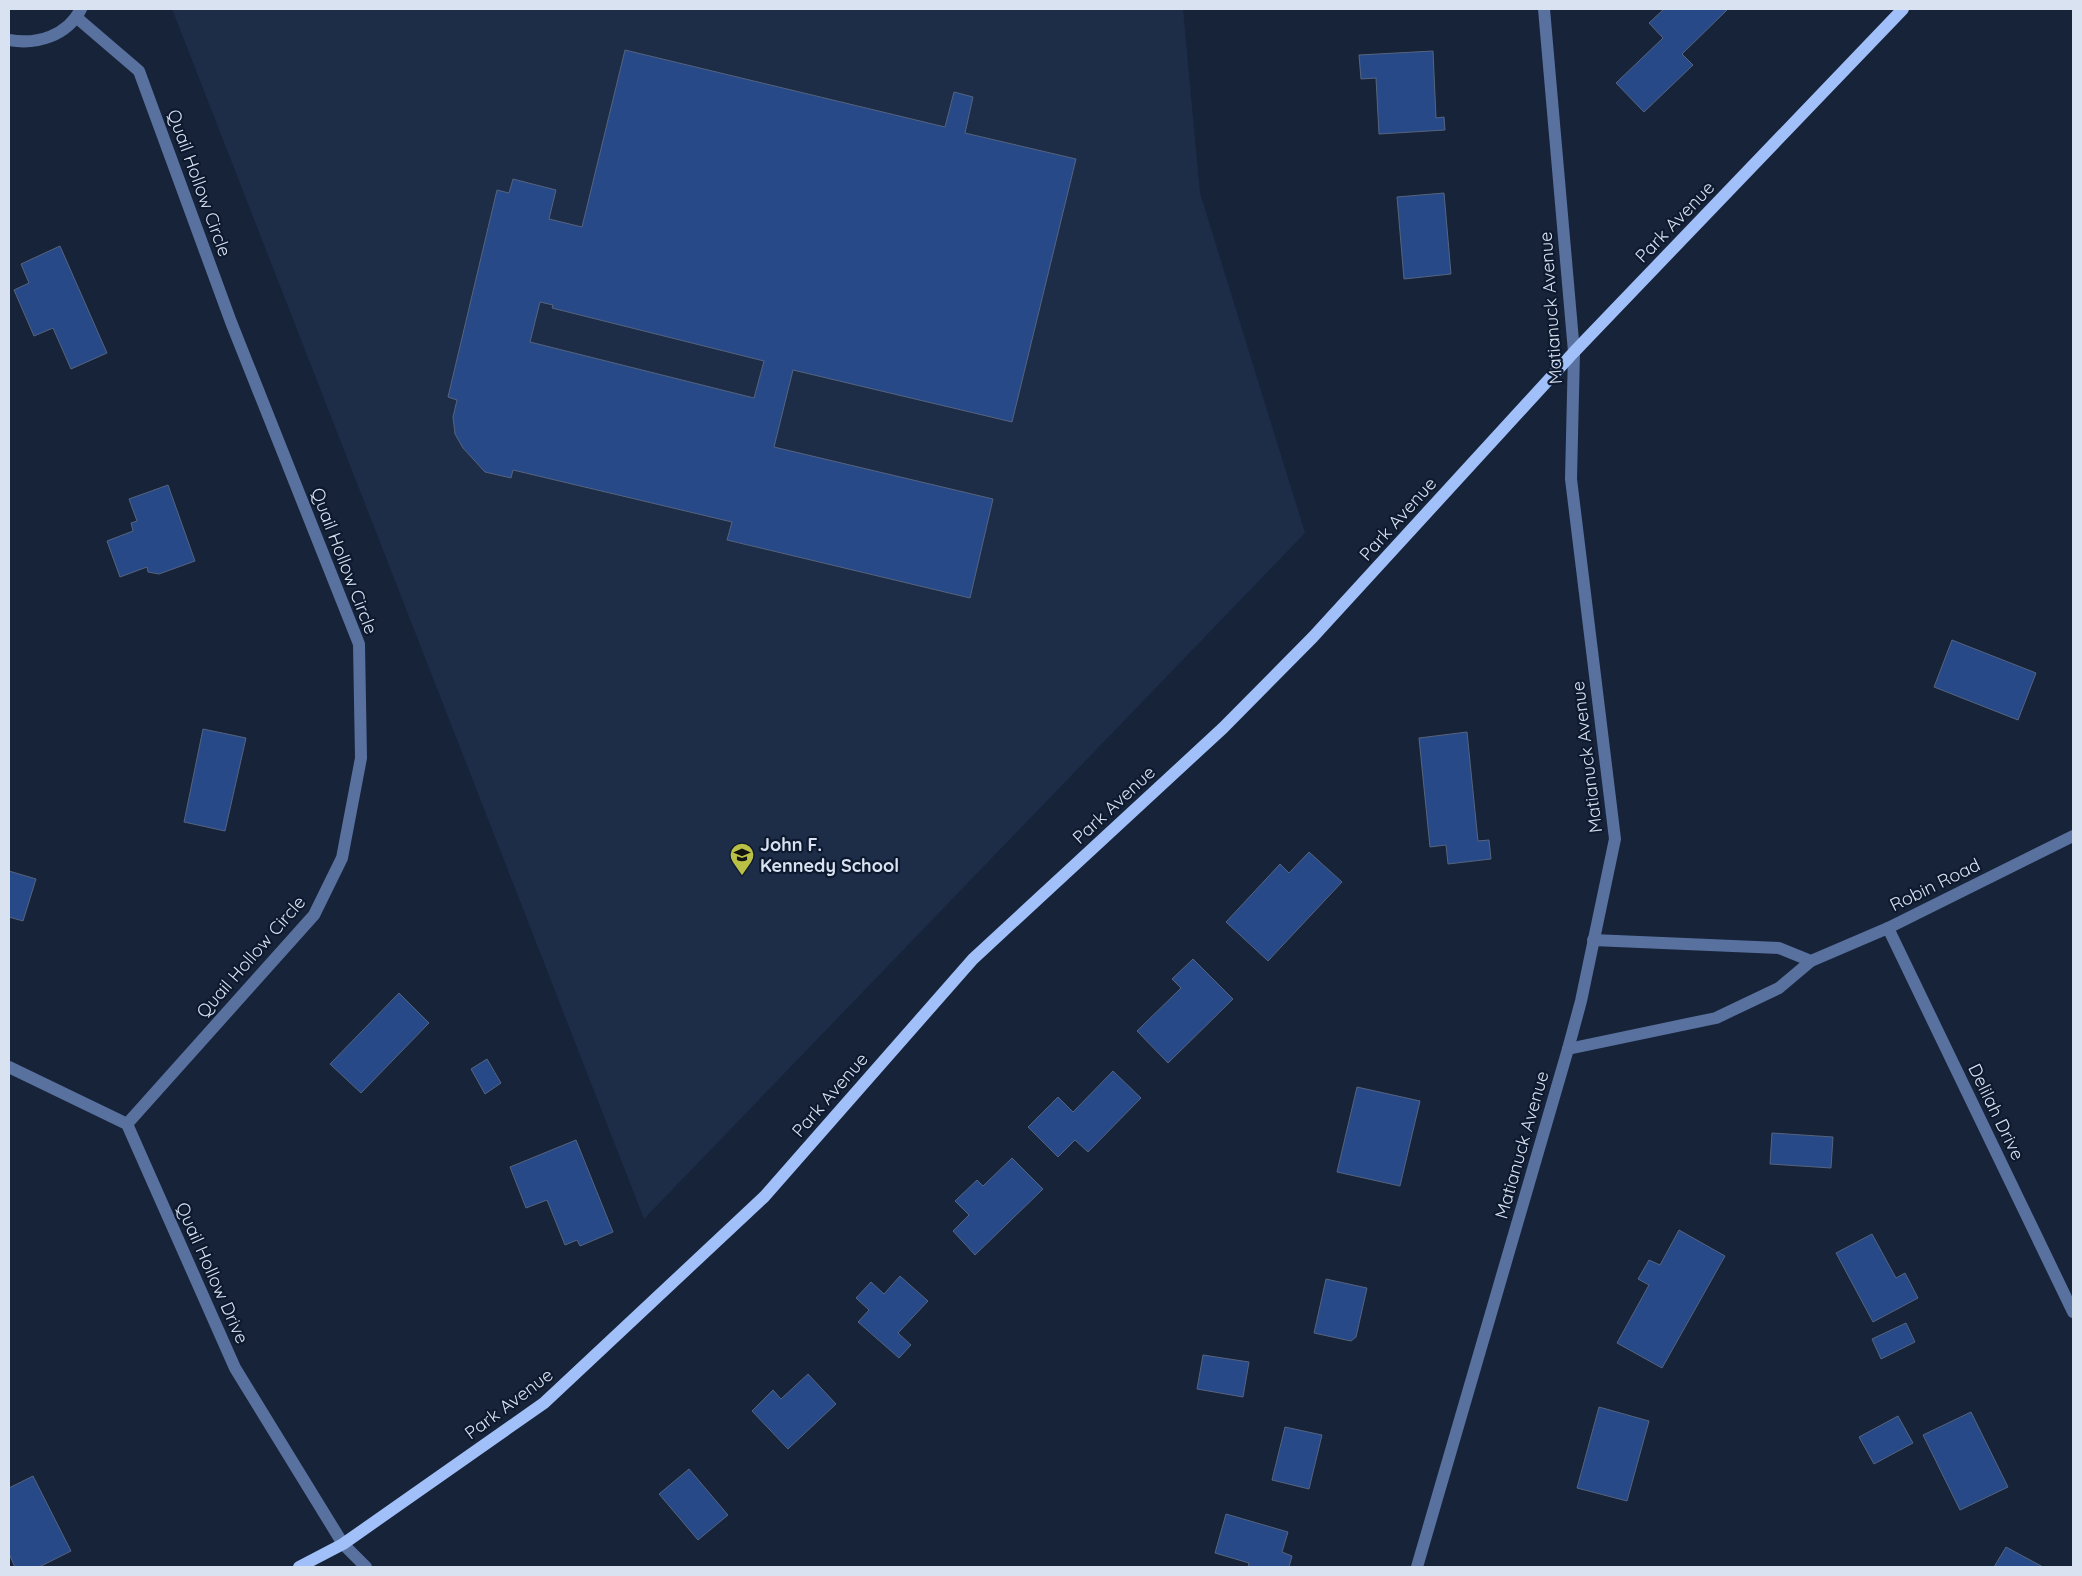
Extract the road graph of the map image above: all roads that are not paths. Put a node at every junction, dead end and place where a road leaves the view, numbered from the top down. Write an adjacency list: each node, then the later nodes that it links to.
1 (1544, 9): 5 (street, Matianuck Avenue)
2 (1903, 9): 5 (main road, Park Avenue)
3 (79, 13): 4 (street, Quail Hollow Circle); 12 (street, Quail Hollow Circle)
4 (9, 40)
5 (1574, 352): 8 (street, Matianuck Avenue); 14 (main road, Park Avenue)
6 (2073, 836): 7 (street, Robin Road)
7 (1888, 928): 9 (street, Robin Road); 13 (street, Delilah Drive)
8 (1594, 940): 9 (street); 10 (street, Matianuck Avenue)
9 (1810, 961): 10 (street, Robin Road)
10 (1568, 1049): 17 (street, Matianuck Avenue)
11 (9, 1067): 12 (street)
12 (127, 1124): 14 (street, Quail Hollow Drive)
13 (2073, 1312)
14 (343, 1544): 15 (main road, Park Avenue); 16 (street, Quail Hollow Drive)
15 (299, 1567)
16 (366, 1567)
17 (1417, 1567)

